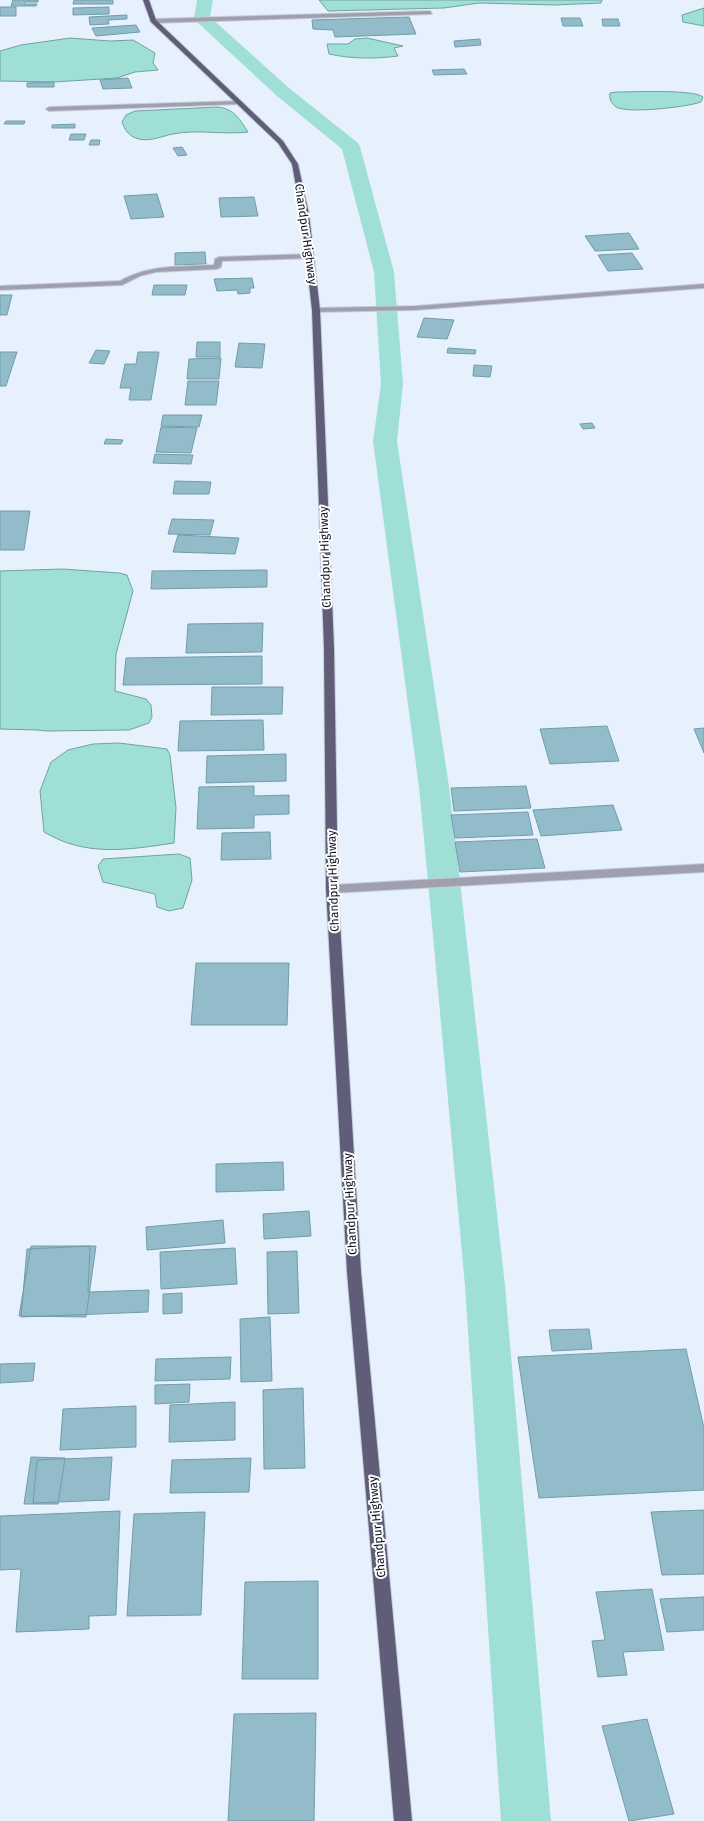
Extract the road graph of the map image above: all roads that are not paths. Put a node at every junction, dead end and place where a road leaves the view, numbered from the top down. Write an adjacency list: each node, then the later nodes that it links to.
1 (146, 0): 3 (main road)
2 (430, 13): 3 (street)
3 (152, 21): 4 (main road, Chandpur Highway)
4 (239, 103): 5 (street); 6 (main road, Chandpur Highway)
5 (49, 109)
6 (311, 256): 8 (street); 9 (main road, Chandpur Highway)
7 (704, 286): 9 (street)
8 (0, 288)
9 (316, 310): 11 (main road, Chandpur Highway)
10 (704, 868): 11 (street)
11 (332, 889): 12 (main road, Chandpur Highway)
12 (404, 1821)

